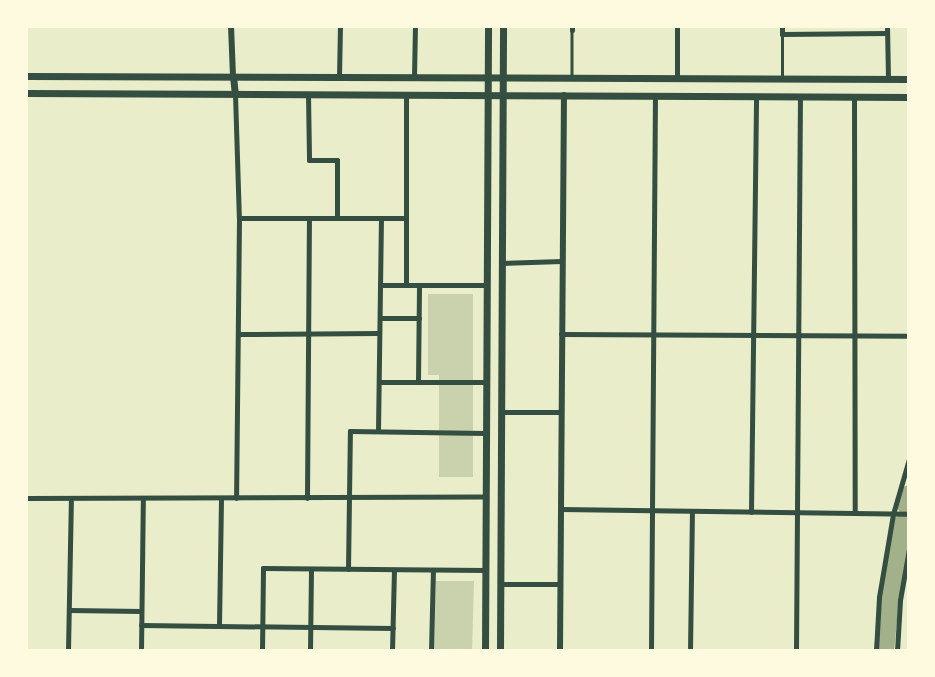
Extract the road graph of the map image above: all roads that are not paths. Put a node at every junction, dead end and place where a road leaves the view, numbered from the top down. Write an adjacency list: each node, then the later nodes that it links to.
1 (231, 26): 13 (street)
2 (340, 26): 14 (street)
3 (415, 26): 15 (street)
4 (488, 26): 16 (main road)
5 (503, 26): 17 (main road)
6 (676, 26): 19 (street)
7 (782, 26): 11 (street)
8 (887, 26): 10 (street)
9 (572, 28): 18 (lane)
10 (887, 33): 11 (street); 21 (street)
11 (782, 34): 20 (lane)
12 (26, 76): 13 (main road)
13 (233, 76): 14 (main road); 24 (main road)
14 (339, 77): 15 (main road)
15 (414, 77): 16 (main road)
16 (488, 77): 17 (main road); 27 (main road)
17 (502, 77): 18 (main road); 28 (main road)
18 (572, 78): 19 (main road)
19 (676, 78): 20 (main road)
20 (782, 78): 21 (main road)
21 (888, 79): 22 (main road)
22 (909, 79)
23 (26, 93): 24 (main road)
24 (235, 94): 25 (main road); 35 (street)
25 (308, 94): 26 (main road); 37 (street)
26 (406, 94): 27 (main road); 39 (street)
27 (487, 95): 28 (main road); 45 (main road)
28 (502, 95): 29 (main road); 41 (main road)
29 (564, 95): 30 (main road); 40 (street)
30 (655, 96): 31 (main road); 52 (street)
31 (756, 96): 32 (main road); 53 (street)
32 (800, 96): 33 (main road); 54 (street)
33 (854, 96): 34 (main road); 55 (street)
34 (909, 97)
35 (239, 218): 36 (street); 50 (street)
36 (309, 218): 37 (street); 48 (street)
37 (337, 218): 38 (street)
38 (381, 218): 39 (street); 42 (street)
39 (406, 218): 43 (street)
40 (562, 261): 41 (street); 51 (street)
41 (501, 262): 60 (main road)
42 (380, 285): 43 (street); 46 (street)
43 (406, 285): 44 (street)
44 (419, 285): 45 (street); 47 (street)
45 (486, 285): 59 (main road)
46 (380, 318): 47 (street); 49 (street)
47 (419, 318): 58 (street)
48 (308, 333): 49 (street); 50 (street); 71 (street)
49 (379, 333): 57 (street)
50 (238, 334): 70 (street)
51 (561, 334): 52 (street); 61 (street)
52 (654, 334): 53 (street); 74 (street)
53 (753, 334): 54 (street); 76 (street)
54 (798, 334): 55 (street); 77 (street)
55 (855, 335): 56 (street); 78 (street)
56 (909, 336)
57 (379, 382): 58 (street); 62 (street)
58 (418, 382): 59 (street)
59 (486, 382): 63 (main road)
60 (501, 412): 61 (street); 87 (main road)
61 (561, 412): 73 (street)
62 (378, 431): 63 (street); 72 (street)
63 (486, 433): 65 (main road)
64 (909, 459): 79 (street)
65 (486, 496): 72 (street); 86 (main road)
66 (26, 498): 67 (street)
67 (71, 498): 68 (street); 89 (street)
68 (143, 498): 69 (street); 90 (street)
69 (221, 498): 70 (street); 92 (street)
70 (236, 498): 71 (street)
71 (307, 498): 72 (street)
72 (349, 498): 83 (street)
73 (560, 509): 74 (street); 88 (street)
74 (653, 510): 75 (street); 105 (street)
75 (692, 511): 76 (street); 106 (street)
76 (751, 512): 77 (street)
77 (797, 512): 78 (street); 107 (street)
78 (855, 513): 79 (street)
79 (893, 514): 80 (street); 108 (street)
80 (909, 514)
81 (909, 549): 109 (street)
82 (311, 569): 83 (street); 93 (street); 94 (street)
83 (348, 569): 84 (street)
84 (394, 570): 85 (street); 95 (street)
85 (433, 570): 86 (street); 101 (street)
86 (486, 570): 102 (main road)
87 (500, 584): 88 (street); 103 (main road)
88 (560, 584): 104 (street)
89 (69, 610): 90 (street); 96 (street)
90 (142, 611): 91 (street)
91 (141, 625): 92 (street); 97 (street)
92 (219, 626): 93 (street)
93 (262, 626): 94 (street); 98 (street)
94 (310, 627): 95 (street); 99 (street)
95 (393, 628): 100 (street)
96 (68, 651)
97 (141, 651)
98 (262, 651)
99 (310, 651)
100 (392, 651)
101 (431, 651)
102 (485, 651)
103 (500, 651)
104 (560, 651)
105 (651, 651)
106 (690, 651)
107 (796, 651)
108 (876, 651)
109 (897, 651)

